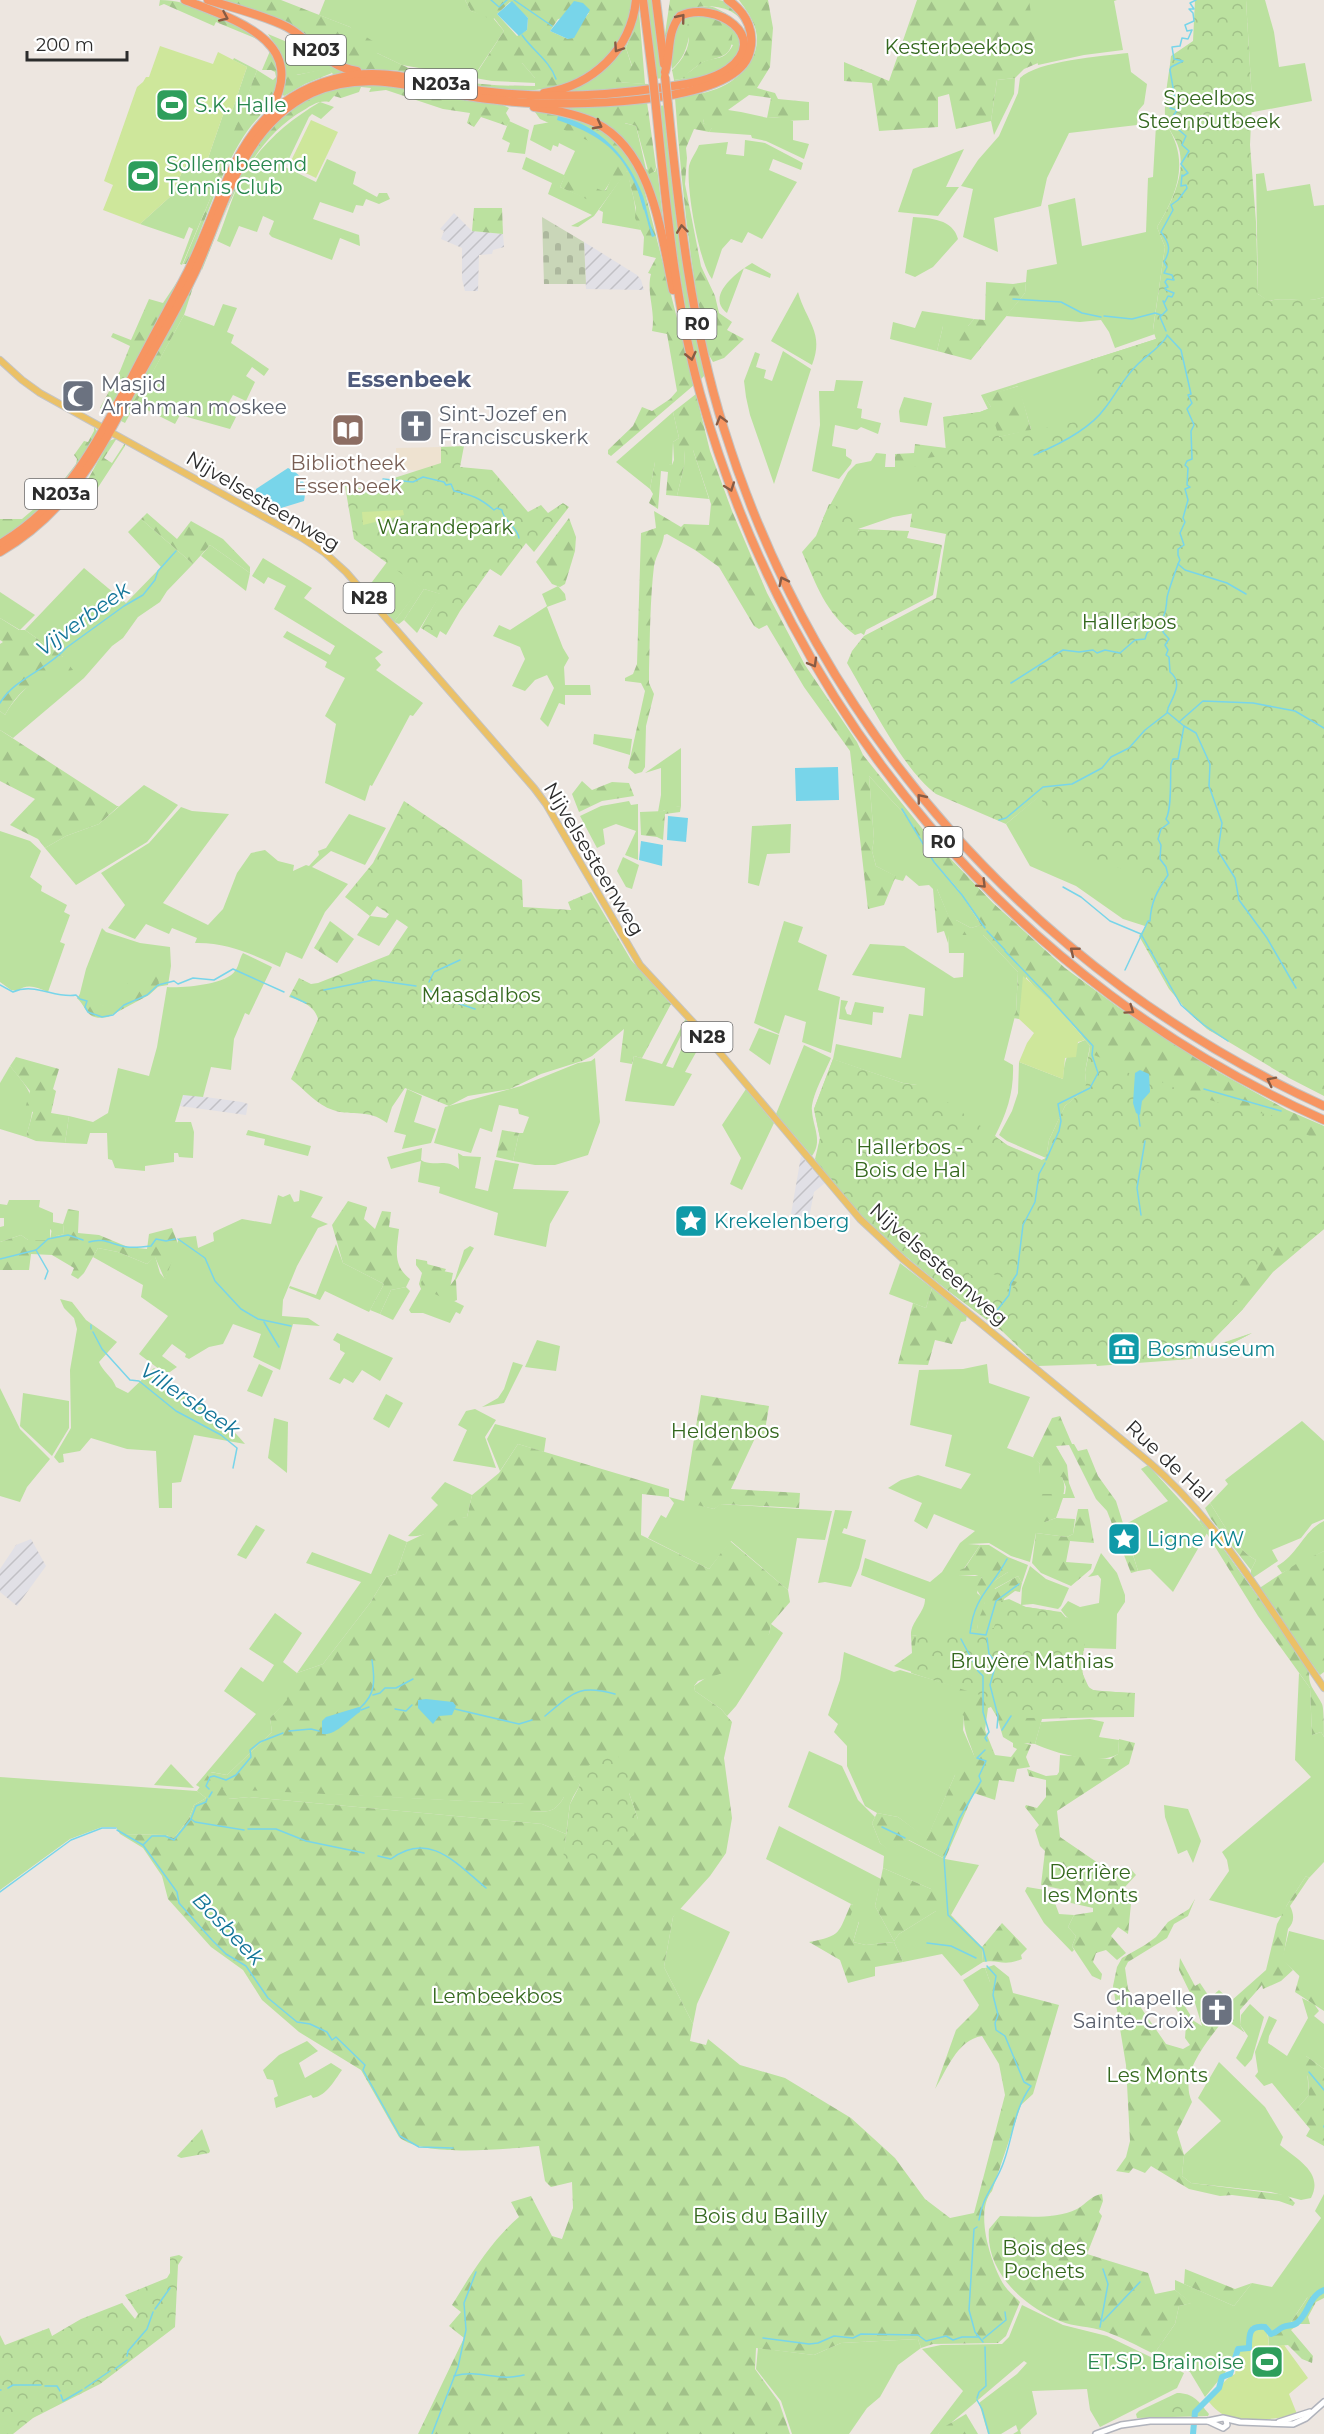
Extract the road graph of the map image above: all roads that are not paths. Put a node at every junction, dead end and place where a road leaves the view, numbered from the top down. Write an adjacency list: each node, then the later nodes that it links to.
1 (185, 0): 11 (highway, N203, one-way to 11)
2 (208, 0): 8 (highway, N203)
3 (636, 0): 10 (highway, N203a, one-way to 10)
4 (643, 0): 12 (highway, R0, bridge)
5 (656, 0): 9 (highway, R0)
6 (725, 3): 10 (highway)
7 (700, 4): 9 (highway, one-way to 7)
8 (367, 73): 10 (highway, N203a); 11 (highway, N203a)
9 (665, 75): 17 (highway, R0, one-way to 9, bridge)
10 (517, 98): 12 (highway, one-way to 12); 14 (highway, N203a)
11 (267, 116): 14 (highway, N203a)
12 (679, 298): 18 (highway, R0, one-way to 18)
13 (0, 360): 14 (main road, Nijvelsesteenweg / N28)
14 (107, 430): 15 (highway, N203a); 16 (highway, N203a); 19 (main road, Nijvelsesteenweg / N28)
15 (0, 544)
16 (0, 552)
17 (1324, 1106)
18 (1324, 1120)
19 (1033, 1366): 20 (main road, Rue de Hal / N28)
20 (1324, 1688)
21 (1324, 2402): 22 (main road)
22 (1316, 2409): 23 (main road); 23 (main road)
23 (1269, 2424): 24 (main road)
24 (1096, 2434)

